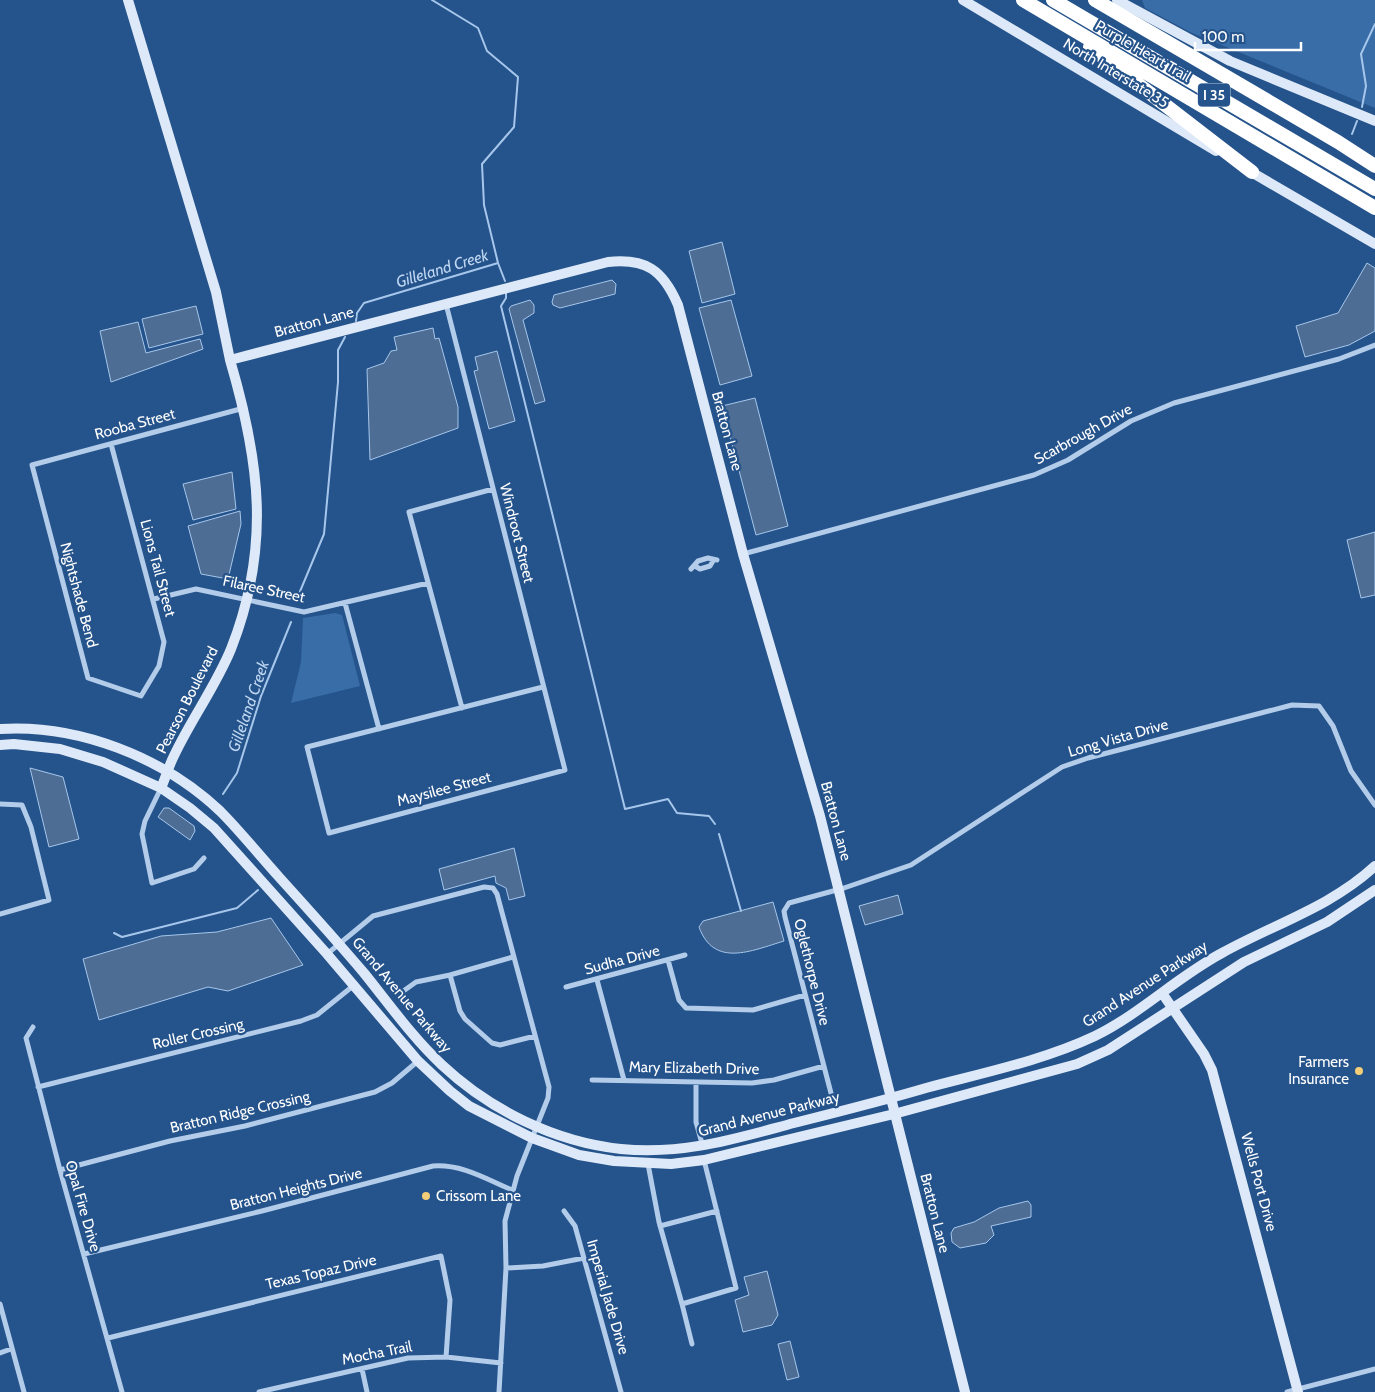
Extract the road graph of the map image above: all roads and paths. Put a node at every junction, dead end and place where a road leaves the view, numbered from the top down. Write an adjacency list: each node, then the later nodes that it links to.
1 (128, 0): 16 (street)
2 (963, 0): 10 (street, North Interstate 35)
3 (1023, 0): 7 (highway, Purple Heart Trail / I 35)
4 (1053, 0): 11 (highway, Purple Heart Trail / I 35)
5 (1095, 0): 9 (highway)
6 (1117, 0): 8 (street)
7 (1061, 23): 10 (highway); 12 (highway, Purple Heart Trail / I 35)
8 (1375, 120)
9 (1375, 166)
10 (1252, 172): 13 (street, North Interstate 35)
11 (1375, 189)
12 (1375, 208)
13 (1375, 244)
14 (446, 303): 16 (street, Bratton Lane); 20 (street, Windroot Street); 21 (street, Bratton Lane)
15 (1375, 345): 21 (street, Scarbrough Drive)
16 (230, 360): 17 (street, Pearson Boulevard)
17 (244, 408): 18 (street, Rooba Street); 25 (street, Pearson Boulevard)
18 (111, 444): 19 (street, Rooba Street); 26 (street, Lions Tail Street)
19 (32, 464): 29 (street, Nightshade Bend)
20 (493, 489): 24 (street); 28 (street, Windroot Street)
21 (743, 554): 41 (street, Bratton Lane)
22 (715, 561): 23 (street)
23 (693, 567)
24 (428, 583): 27 (street, Filaree Street); 30 (street)
25 (246, 599): 26 (street, Filaree Street); 27 (street, Filaree Street); 35 (street, Pearson Boulevard)
26 (154, 600): 29 (street, Lions Tail Street)
27 (345, 603): 32 (street)
28 (543, 686): 30 (street); 34 (street, Windroot Street)
29 (141, 696)
30 (462, 708): 32 (street)
31 (0, 729): 35 (street, Grand Avenue Parkway)
32 (379, 729): 34 (street, Maysilee Street)
33 (0, 745): 36 (street, Grand Avenue Parkway)
34 (565, 770)
35 (168, 772): 36 (street, Pearson Boulevard); 44 (street, Grand Avenue Parkway)
36 (161, 788): 39 (street); 45 (street, Grand Avenue Parkway)
37 (0, 804): 43 (street)
38 (1375, 805): 41 (street, Long Vista Drive)
39 (204, 858)
40 (1375, 866): 54 (street, Grand Avenue Parkway)
41 (838, 890): 55 (street, Oglethorpe Drive); 66 (street, Bratton Lane)
42 (1375, 890): 56 (street, Grand Avenue Parkway)
43 (0, 914)
44 (339, 943): 45 (street); 47 (street); 68 (street, Grand Avenue Parkway)
45 (327, 954): 51 (street, Grand Avenue Parkway)
46 (685, 955): 48 (street, Sudha Drive)
47 (513, 956): 49 (street); 58 (street)
48 (668, 960): 50 (street, Sudha Drive); 55 (street)
49 (450, 975): 53 (street); 58 (street)
50 (597, 980): 52 (street, Sudha Drive); 62 (street)
51 (353, 986): 59 (street, Grand Avenue Parkway); 64 (street, Roller Crossing)
52 (566, 987)
53 (402, 992)
54 (1162, 993): 56 (street, Wells Port Drive); 66 (street, Grand Avenue Parkway)
55 (805, 995): 60 (street, Oglethorpe Drive)
56 (1173, 1009): 67 (street, Grand Avenue Parkway); 91 (street, Wells Port Drive)
57 (33, 1027): 64 (street, Opal Fire Drive)
58 (535, 1036): 68 (street)
59 (418, 1061): 69 (street, Grand Avenue Parkway); 73 (street, Bratton Ridge Crossing)
60 (824, 1066): 63 (street, Mary Elizabeth Drive); 65 (street, Oglethorpe Drive)
61 (592, 1080): 62 (street, Mary Elizabeth Drive)
62 (624, 1080): 63 (street, Mary Elizabeth Drive)
63 (696, 1083): 70 (street)
64 (38, 1087): 73 (street, Opal Fire Drive)
65 (832, 1097)
66 (890, 1098): 67 (street, Bratton Lane); 70 (street, Grand Avenue Parkway)
67 (894, 1114): 71 (street, Grand Avenue Parkway); 98 (street, Bratton Lane)
68 (537, 1127): 69 (street); 70 (street, Grand Avenue Parkway)
69 (532, 1138): 72 (street, Grand Avenue Parkway); 74 (street)
70 (703, 1147): 71 (street)
71 (704, 1160): 72 (street, Grand Avenue Parkway); 76 (street)
72 (648, 1164): 77 (street)
73 (60, 1170): 78 (street, Opal Fire Drive)
74 (512, 1190): 78 (street, Bratton Heights Drive); 80 (street)
75 (564, 1211): 79 (street, Imperial Jade Drive)
76 (717, 1211): 77 (street); 82 (street)
77 (660, 1226): 82 (street)
78 (84, 1254): 83 (street, Opal Fire Drive)
79 (584, 1258): 80 (street); 97 (street, Imperial Jade Drive)
80 (506, 1268): 88 (street)
81 (0, 1304): 85 (street)
82 (682, 1304): 84 (street)
83 (108, 1338): 87 (street, Texas Topaz Drive); 93 (street, Opal Fire Drive)
84 (692, 1344)
85 (11, 1349): 86 (street); 92 (street)
86 (0, 1352)
87 (446, 1357): 88 (street, Mocha Trail); 89 (street, Mocha Trail)
88 (501, 1363): 96 (street)
89 (362, 1368): 94 (street, Mocha Trail); 95 (street)
90 (1375, 1369): 91 (street)
91 (1298, 1391): 99 (street)
92 (24, 1392)
93 (122, 1392)
94 (259, 1392)
95 (367, 1392)
96 (499, 1392)
97 (621, 1392)
98 (965, 1392)
99 (1287, 1392)

